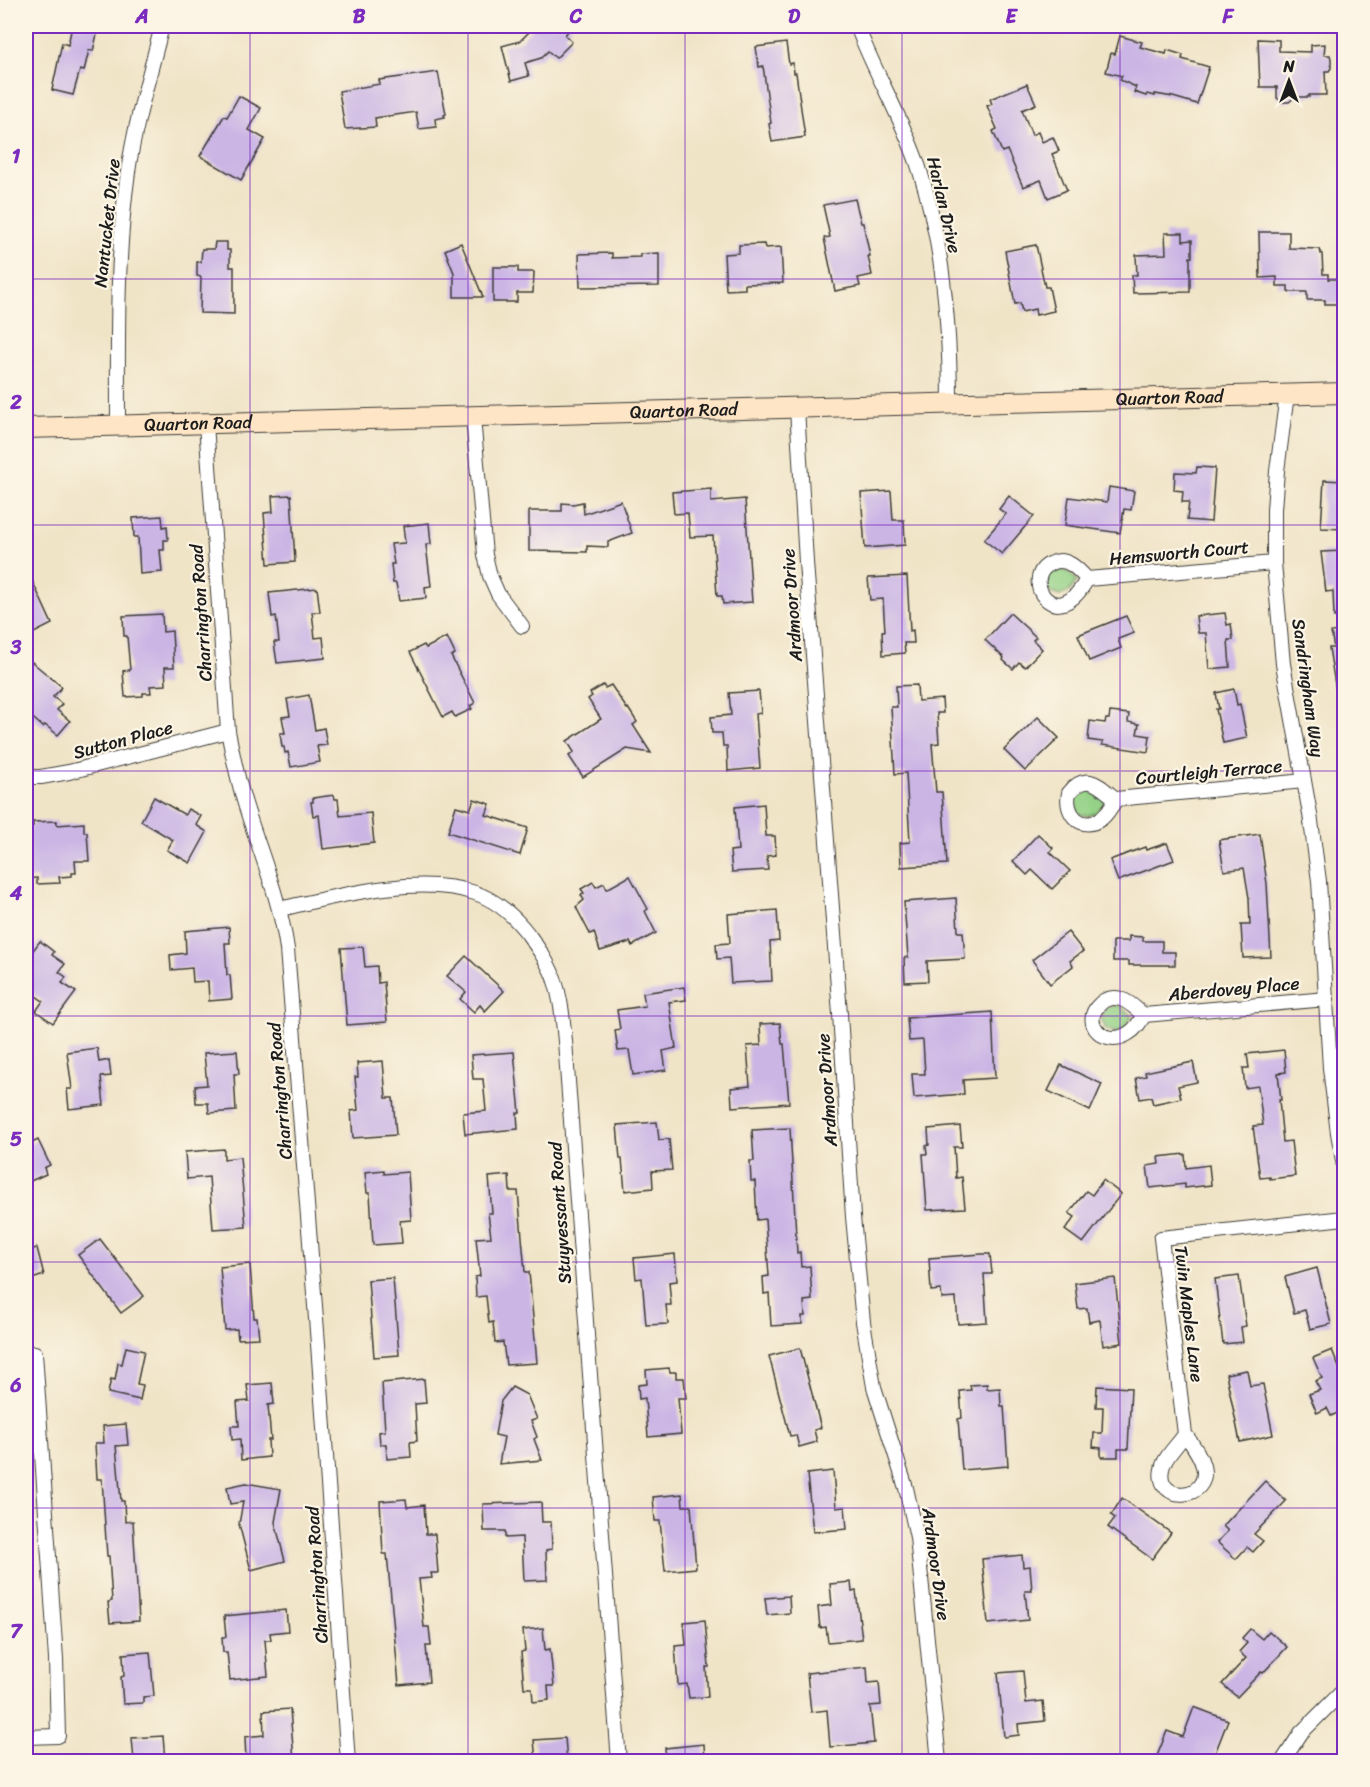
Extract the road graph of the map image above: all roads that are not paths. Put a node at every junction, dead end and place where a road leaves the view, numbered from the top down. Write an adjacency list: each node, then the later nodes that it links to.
1 (162, 26): 9 (street, Nantucket Drive)
2 (857, 26): 5 (street, Harlan Drive)
3 (1344, 393): 4 (street, Quarton Road)
4 (1287, 394): 5 (street, Quarton Road); 11 (street, Sandringham Way)
5 (950, 404): 6 (street, Quarton Road)
6 (797, 408): 7 (street, Quarton Road); 29 (street, Ardmoor Drive)
7 (473, 417): 8 (street, Quarton Road); 13 (street)
8 (206, 424): 9 (street, Quarton Road); 14 (street, Charrington Road)
9 (118, 426): 10 (street, Quarton Road)
10 (26, 428)
11 (1274, 563): 12 (street, Hemsworth Court); 16 (street, Sandringham Way)
12 (1087, 579)
13 (522, 626)
14 (228, 731): 15 (street, Sutton Place); 18 (street, Charrington Road)
15 (26, 777)
16 (1304, 781): 17 (street, Courtleigh Terrace); 19 (street, Sandringham Way)
17 (1116, 799)
18 (280, 909): 27 (street, Charrington Road); 28 (street, Stuyvessant Road)
19 (1327, 999): 20 (street, Aberdovey Place); 21 (street, Sandringham Way)
20 (1144, 1016)
21 (1344, 1166)
22 (1344, 1218): 24 (street, Twin Maples Lane)
23 (30, 1353): 26 (street)
24 (1185, 1434)
25 (1344, 1690): 30 (street)
26 (26, 1737)
27 (348, 1761)
28 (619, 1761)
29 (939, 1761)
30 (1282, 1761)

